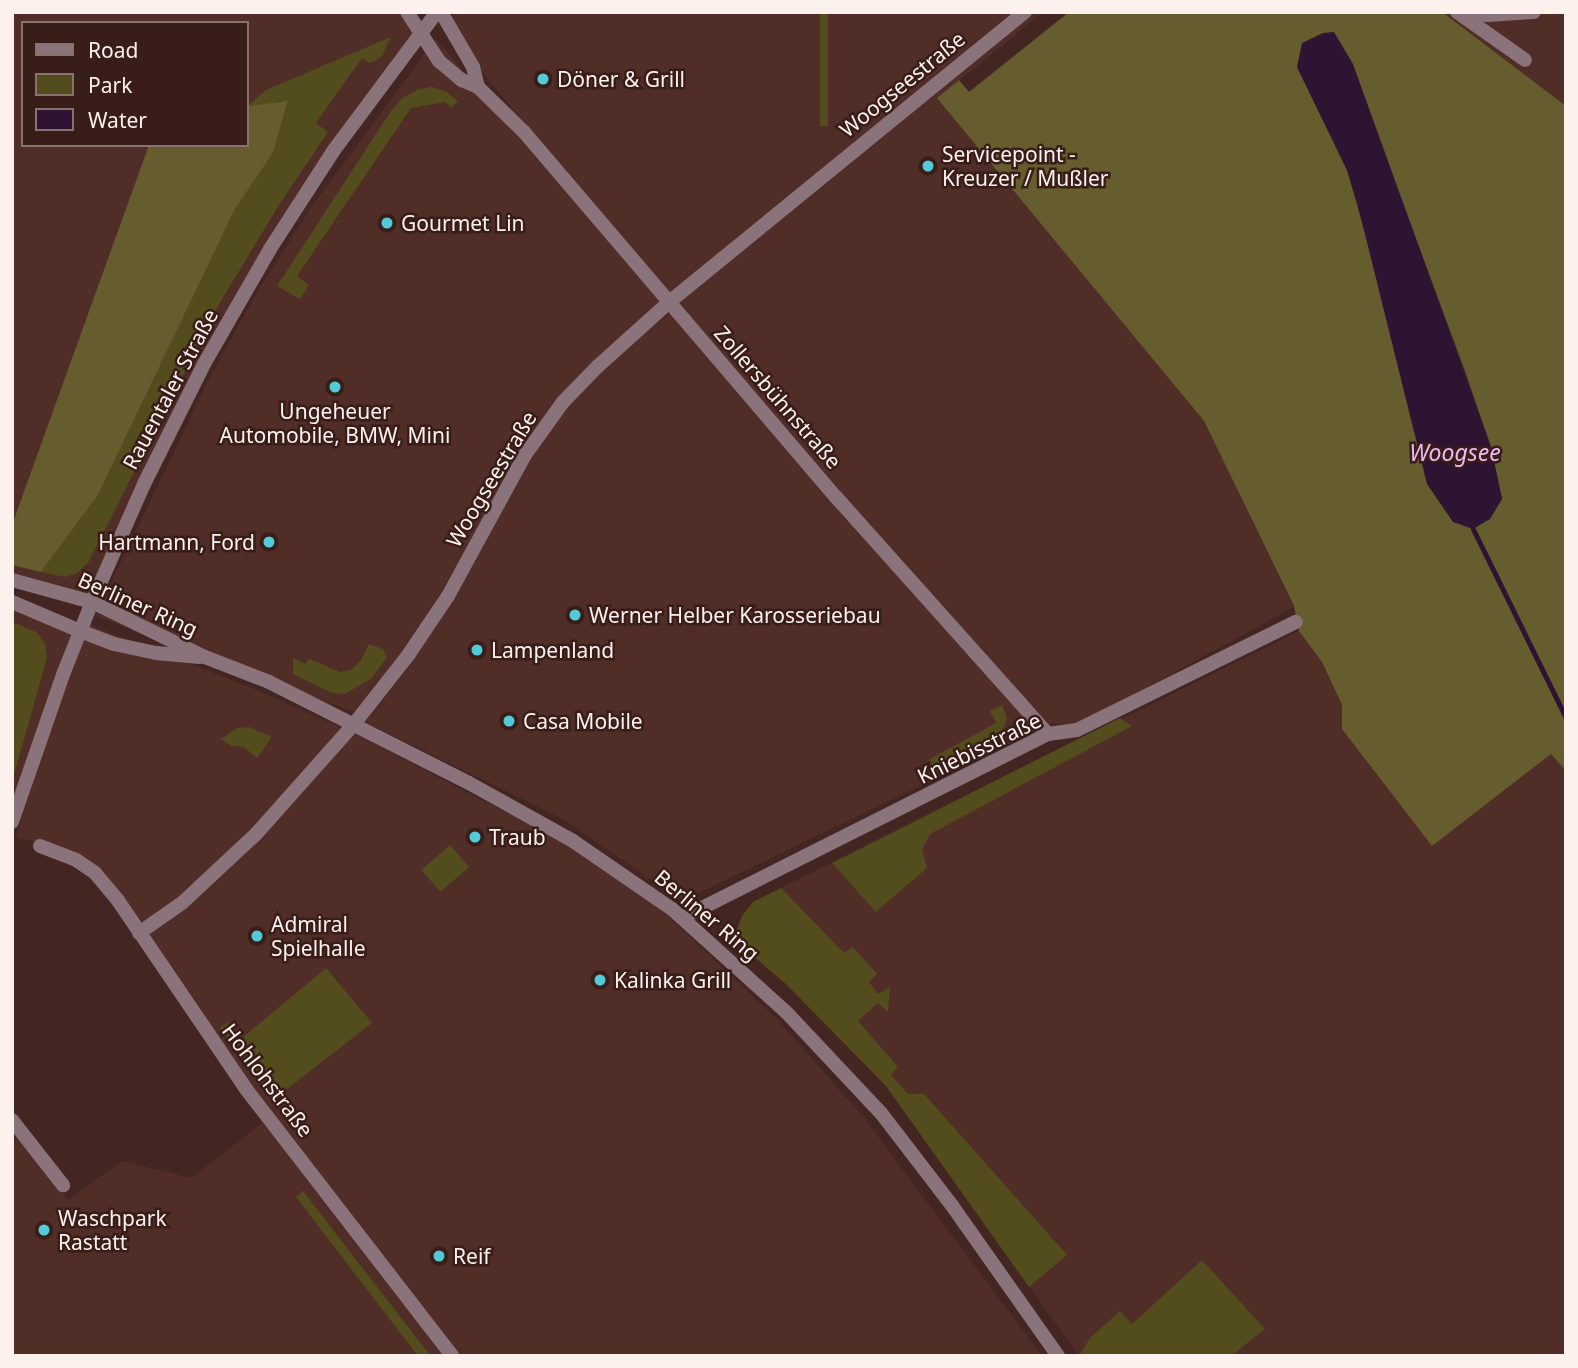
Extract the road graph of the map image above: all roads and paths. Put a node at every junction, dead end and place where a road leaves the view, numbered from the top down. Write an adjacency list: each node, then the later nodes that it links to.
1 (407, 12): 7 (street, Zollersbühnstraße)
2 (439, 12): 7 (street, Rauentaler Straße); 9 (street, Zollersbühnstraße)
3 (1025, 12): 10 (street, Woogseestraße)
4 (1457, 12): 8 (street)
5 (1468, 12): 6 (street)
6 (1534, 12)
7 (420, 35): 9 (street, Zollersbühnstraße); 13 (street, Rauentaler Straße)
8 (1525, 60)
9 (478, 87): 10 (street, Zollersbühnstraße)
10 (668, 303): 17 (street, Woogseestraße); 18 (street, Zollersbühnstraße)
11 (12, 580): 13 (street, Berliner Ring)
12 (12, 602): 15 (street, Berliner Ring)
13 (92, 602): 15 (street, Rauentaler Straße); 16 (street, Berliner Ring)
14 (1296, 622): 18 (street, Kniebisstraße)
15 (80, 631): 16 (street, Berliner Ring); 19 (street, Rauentaler Straße)
16 (205, 657): 17 (street, Berliner Ring)
17 (354, 724): 21 (street, Berliner Ring); 22 (street, Woogseestraße)
18 (1048, 734): 21 (street, Kniebisstraße)
19 (12, 822)
20 (40, 846): 22 (street, Hohlohstraße)
21 (682, 918): 26 (street, Berliner Ring)
22 (139, 933): 25 (street, Hohlohstraße)
23 (12, 1120): 24 (street)
24 (63, 1185)
25 (452, 1356)
26 (1058, 1356)

